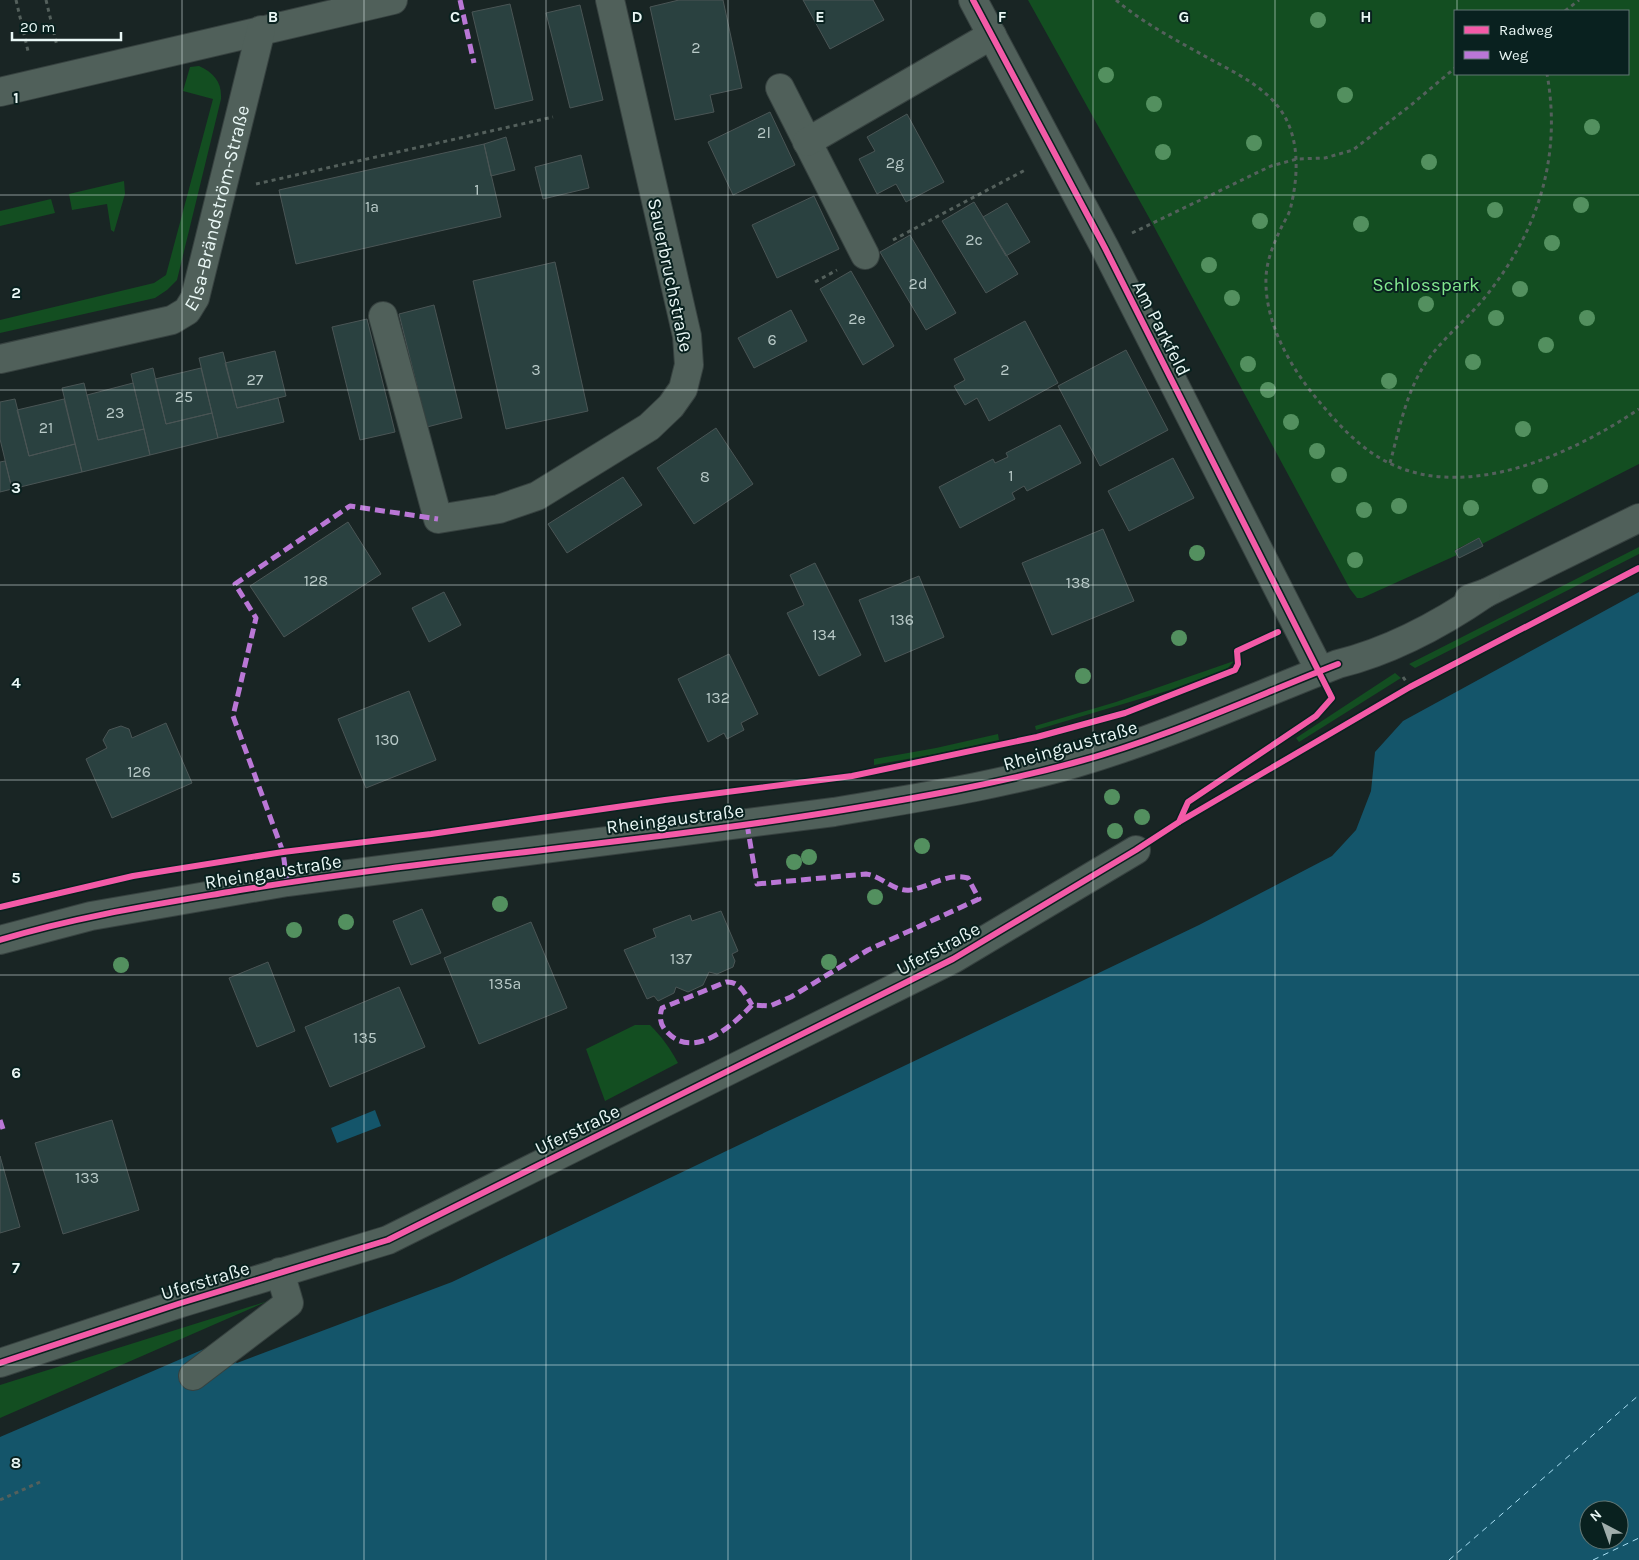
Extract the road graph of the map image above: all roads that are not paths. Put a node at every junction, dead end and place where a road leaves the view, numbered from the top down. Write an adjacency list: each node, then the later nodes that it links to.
1 (393, 0): 4 (street)
2 (610, 0): 10 (street, Sauerbruchstraße)
3 (973, 0): 5 (street, Am Parkfeld)
4 (261, 30): 7 (street); 11 (street, Elsa-Brändström-Straße)
5 (992, 36): 8 (street); 13 (street, Am Parkfeld)
6 (780, 88): 8 (street)
7 (0, 92)
8 (808, 142): 9 (street)
9 (865, 255)
10 (383, 316)
11 (0, 359)
12 (1639, 518): 13 (street, Rheingaustraße)
13 (1329, 668): 15 (street, Rheingaustraße)
14 (1136, 850): 16 (street, Uferstraße)
15 (0, 940)
16 (280, 1272): 17 (street, Uferstraße); 18 (street)
17 (0, 1363)
18 (193, 1376)

